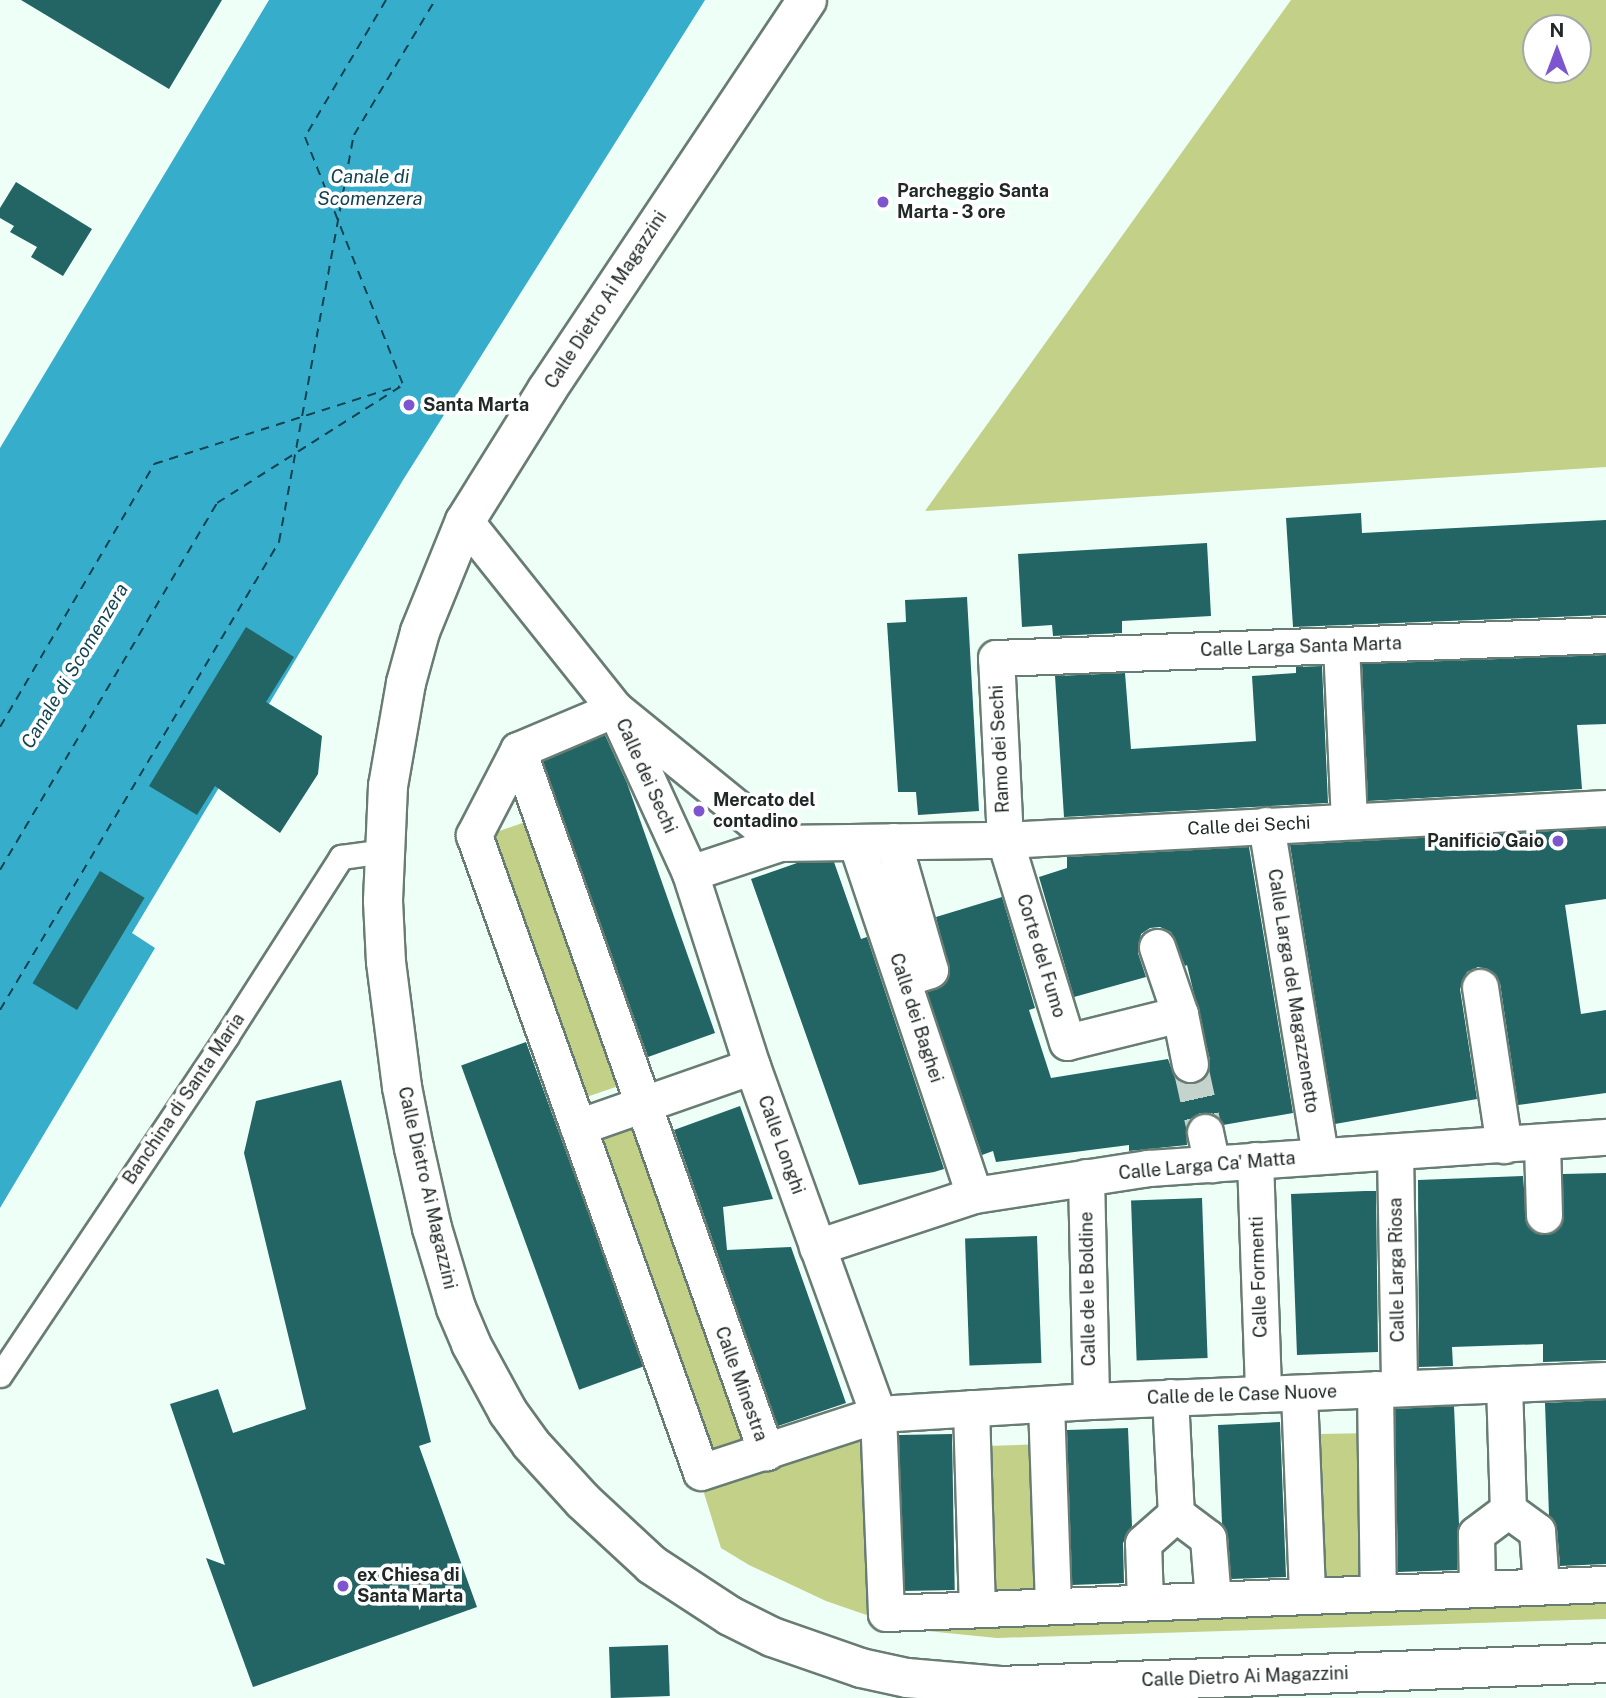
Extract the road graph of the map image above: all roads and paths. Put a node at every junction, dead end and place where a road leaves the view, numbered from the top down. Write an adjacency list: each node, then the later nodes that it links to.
1 (807, 0): 2 (street, Calle Dietro Ai Magazzini)
2 (465, 521): 6 (street); 17 (street, Calle Dietro Ai Magazzini)
3 (1606, 635): 4 (street, Calle Larga Santa Marta)
4 (1341, 645): 5 (street, Calle Larga Santa Marta); 10 (street)
5 (996, 658): 13 (street, Ramo dei Sechi)
6 (615, 709): 7 (street); 16 (street, Calle dei Sechi); 18 (street, Calle dei Sechi)
7 (518, 750): 9 (street, Calle Minestra); 12 (street)
8 (1606, 808): 10 (street, Calle dei Sechi)
9 (540, 813): 12 (street); 25 (street, Calle Minestra)
10 (1349, 821): 11 (street, Calle dei Sechi)
11 (1266, 825): 13 (street, Calle dei Sechi); 31 (street, Calle Larga del Magazzenetto)
12 (474, 835): 26 (street, Calle Minestra)
13 (1005, 840): 14 (street, Calle dei Sechi); 22 (street, Corte del Fumo)
14 (892, 841): 15 (street, Calle dei Sechi); 20 (street)
15 (856, 842): 16 (street, Calle dei Sechi); 20 (street, Calle dei Baghei)
16 (780, 843): 18 (street, Calle dei Sechi)
17 (384, 851): 37 (lane, Banchina di Santa Maria); 60 (street, Calle Dietro Ai Magazzini)
18 (690, 873): 24 (street, Calle Longhi)
19 (1157, 947): 22 (street)
20 (903, 979): 34 (street, Calle dei Baghei)
21 (1480, 987): 29 (street)
22 (1180, 1014): 23 (street)
23 (1190, 1064)
24 (752, 1066): 25 (street); 36 (street, Calle Longhi)
25 (641, 1105): 26 (street); 48 (street, Calle Minestra)
26 (578, 1127): 48 (street, Calle Minestra)
27 (1606, 1137): 28 (street, Calle Larga Ca' Matta)
28 (1542, 1143): 29 (street, Calle Larga Ca' Matta); 35 (street)
29 (1504, 1145): 30 (street, Calle Larga Ca' Matta)
30 (1395, 1152): 31 (street, Calle Larga Ca' Matta); 40 (street, Calle Larga Riosa)
31 (1320, 1156): 32 (street, Calle Larga Ca' Matta)
32 (1255, 1160): 33 (street, Calle Larga Ca' Matta); 42 (street, Calle Formenti)
33 (1086, 1177): 34 (street, Calle Larga Ca' Matta); 44 (street, Calle de le Boldine)
34 (974, 1195): 36 (street, Calle Larga Ca' Matta)
35 (1544, 1215)
36 (817, 1247): 47 (street, Calle Longhi)
37 (0, 1375)
38 (1606, 1380): 39 (street, Calle de le Case Nuove)
39 (1504, 1384): 40 (street, Calle de le Case Nuove); 49 (street)
40 (1387, 1389): 41 (street, Calle de le Case Nuove); 54 (street, Calle Larga Riosa)
41 (1298, 1392): 42 (street, Calle de le Case Nuove); 55 (street)
42 (1263, 1394): 43 (street, Calle de le Case Nuove)
43 (1170, 1397): 44 (street, Calle de le Case Nuove); 50 (street)
44 (1091, 1401): 45 (street, Calle de le Case Nuove)
45 (1046, 1404): 46 (street, Calle de le Case Nuove); 58 (street)
46 (971, 1408): 47 (street, Calle de le Case Nuove); 59 (street)
47 (878, 1414): 48 (street, Calle de le Case Nuove); 59 (street, Calle Longhi)
48 (766, 1452)
49 (1508, 1510): 52 (street); 53 (street)
50 (1176, 1514): 56 (street); 57 (street)
51 (1606, 1584): 52 (street)
52 (1541, 1586): 53 (street)
53 (1477, 1588): 54 (street)
54 (1378, 1593): 55 (street)
55 (1307, 1595): 56 (street)
56 (1213, 1600): 57 (street)
57 (1145, 1602): 58 (street)
58 (1053, 1606): 59 (street)
59 (977, 1608)
60 (1606, 1663)

